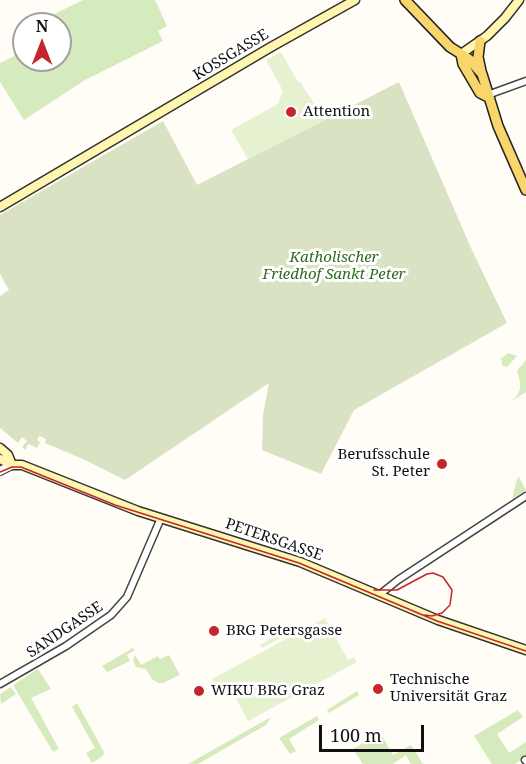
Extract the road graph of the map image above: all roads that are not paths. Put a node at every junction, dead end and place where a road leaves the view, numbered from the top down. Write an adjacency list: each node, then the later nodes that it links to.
1 (354, 0): 11 (main road, KOSSGASSE)
2 (405, 0): 5 (main road)
3 (519, 0): 4 (main road)
4 (480, 41): 5 (main road); 6 (main road)
5 (460, 54): 6 (main road); 8 (main road)
6 (482, 74): 8 (main road)
7 (526, 81): 8 (street)
8 (488, 97): 9 (main road)
9 (522, 174): 10 (main road)
10 (526, 190)
11 (0, 207)
12 (0, 448): 14 (main road)
13 (0, 459): 14 (main road, PETERSGASSE)
14 (12, 465): 15 (street); 17 (main road, PETERSGASSE)
15 (0, 471)
16 (526, 496): 18 (street)
17 (161, 518): 18 (main road, PETERSGASSE); 20 (street, SANDGASSE)
18 (379, 595): 19 (main road, PETERSGASSE)
19 (526, 650)
20 (0, 684)

